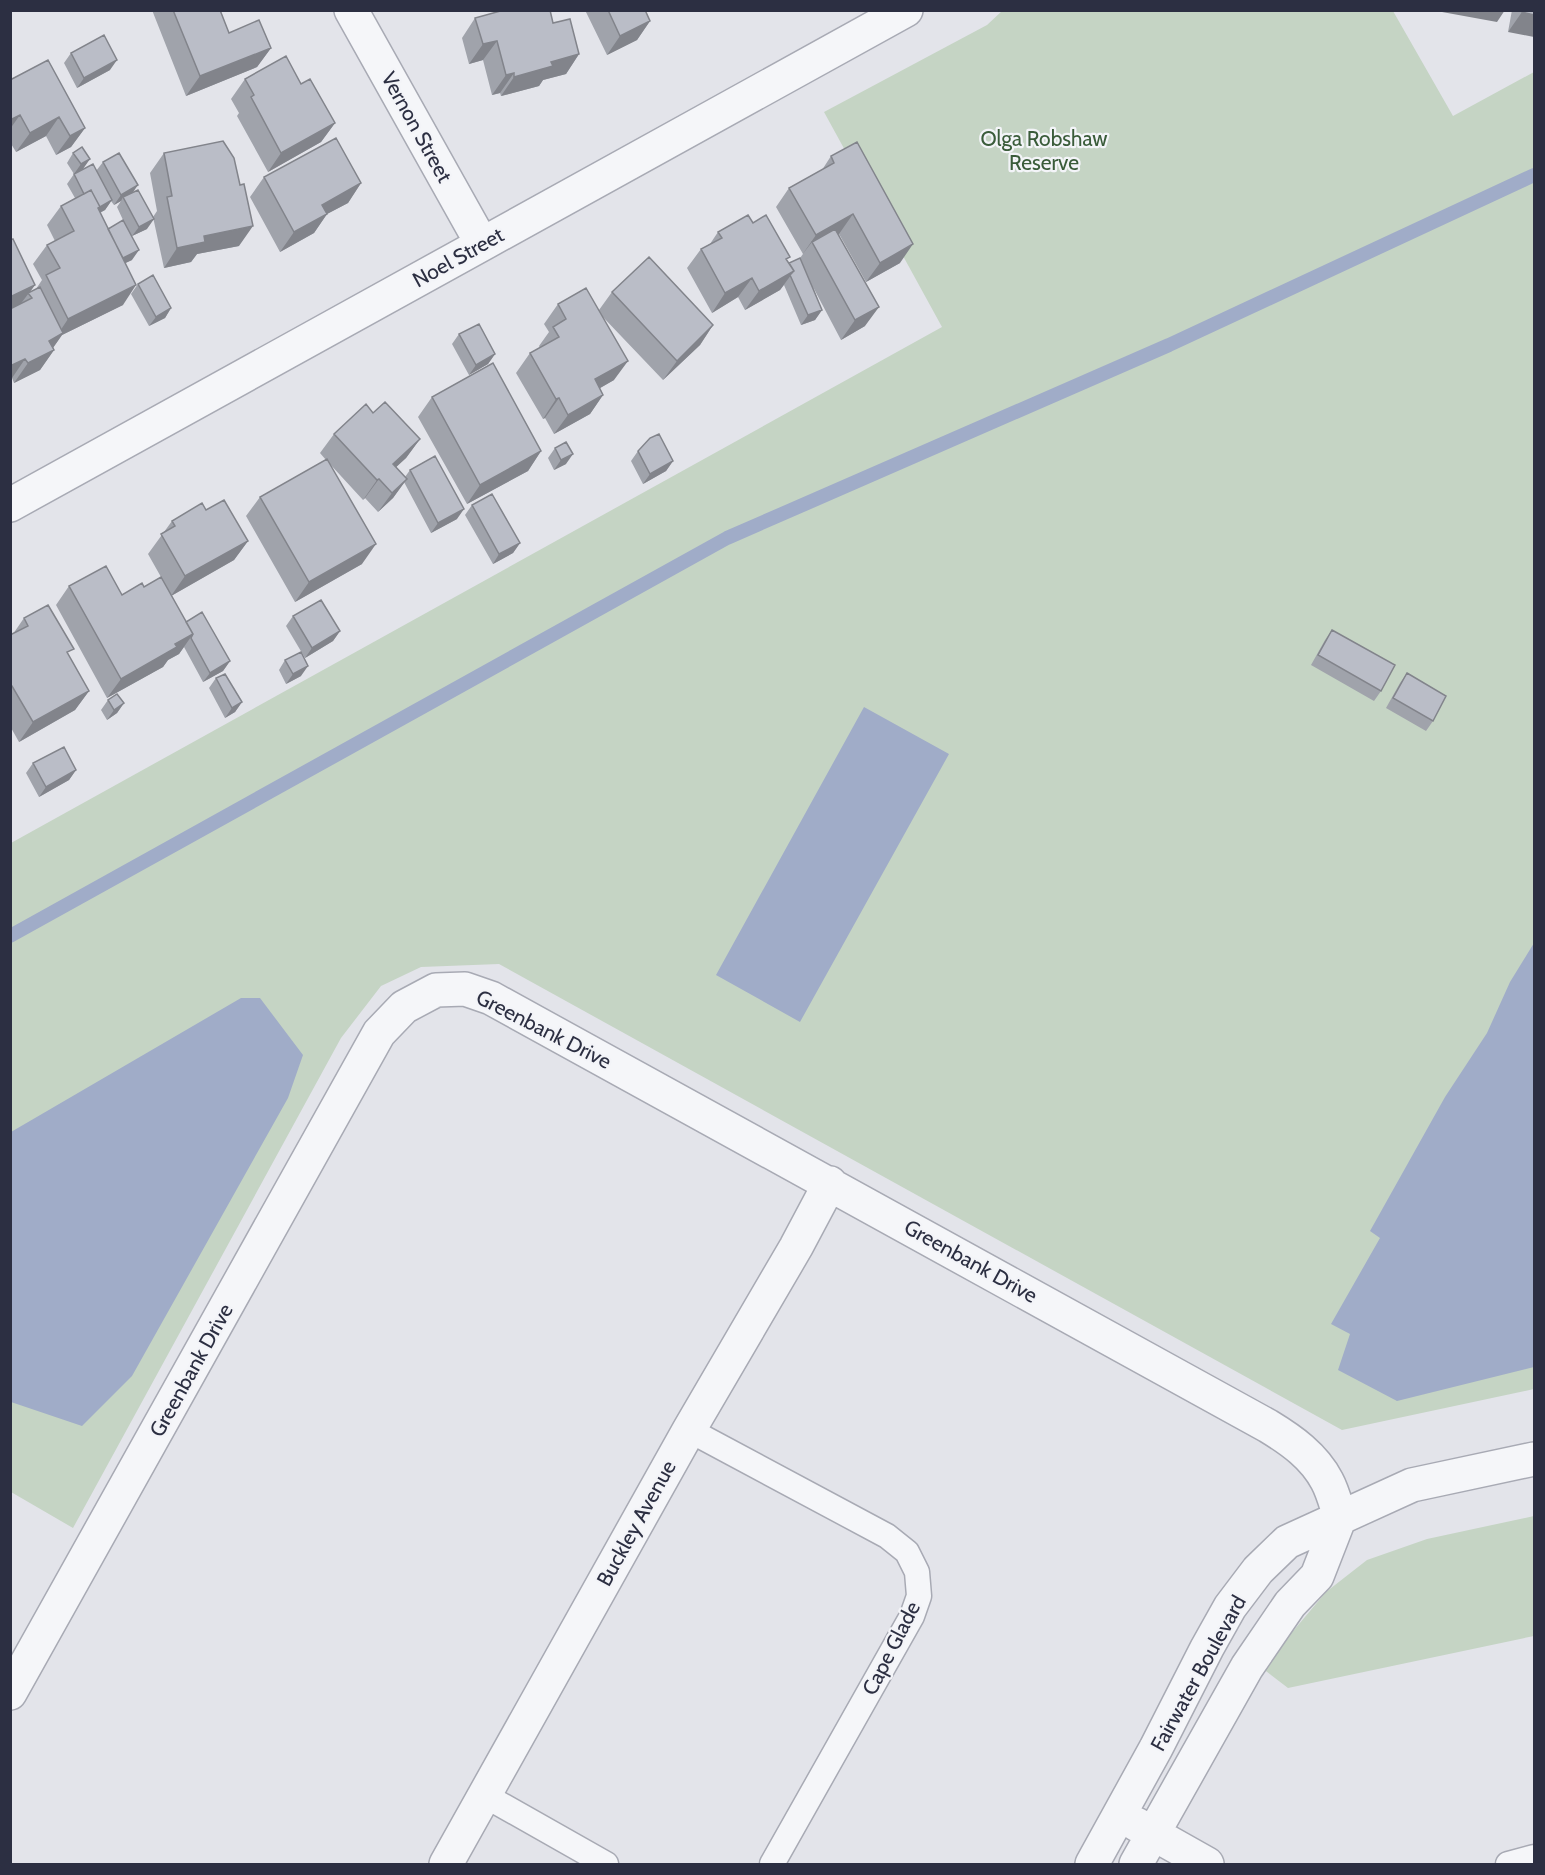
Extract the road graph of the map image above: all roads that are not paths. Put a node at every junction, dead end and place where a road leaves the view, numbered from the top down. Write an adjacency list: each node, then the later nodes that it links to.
1 (351, 10): 3 (street, Vernon Street)
2 (906, 10): 3 (street, Noel Street)
3 (482, 244): 4 (street, Noel Street)
4 (10, 505)
5 (830, 1183): 6 (street, Buckley Avenue); 8 (street, Greenbank Drive); 9 (street, Greenbank Drive)
6 (689, 1430): 10 (street, Buckley Avenue); 16 (lane, Cape Glade)
7 (1534, 1459): 8 (street, Fairwater Boulevard)
8 (1340, 1517): 11 (street, Fairwater Boulevard); 12 (street, Fairwater Boulevard)
9 (10, 1694)
10 (484, 1795): 14 (street, Buckley Avenue); 15 (lane)
11 (1119, 1815): 12 (street); 17 (street, Fairwater Boulevard)
12 (1154, 1834): 18 (street, Fairwater Boulevard); 19 (street)
13 (1534, 1857): 20 (lane)
14 (446, 1864)
15 (606, 1864)
16 (772, 1864)
17 (1092, 1864)
18 (1136, 1864)
19 (1207, 1864)
20 (1508, 1864)

